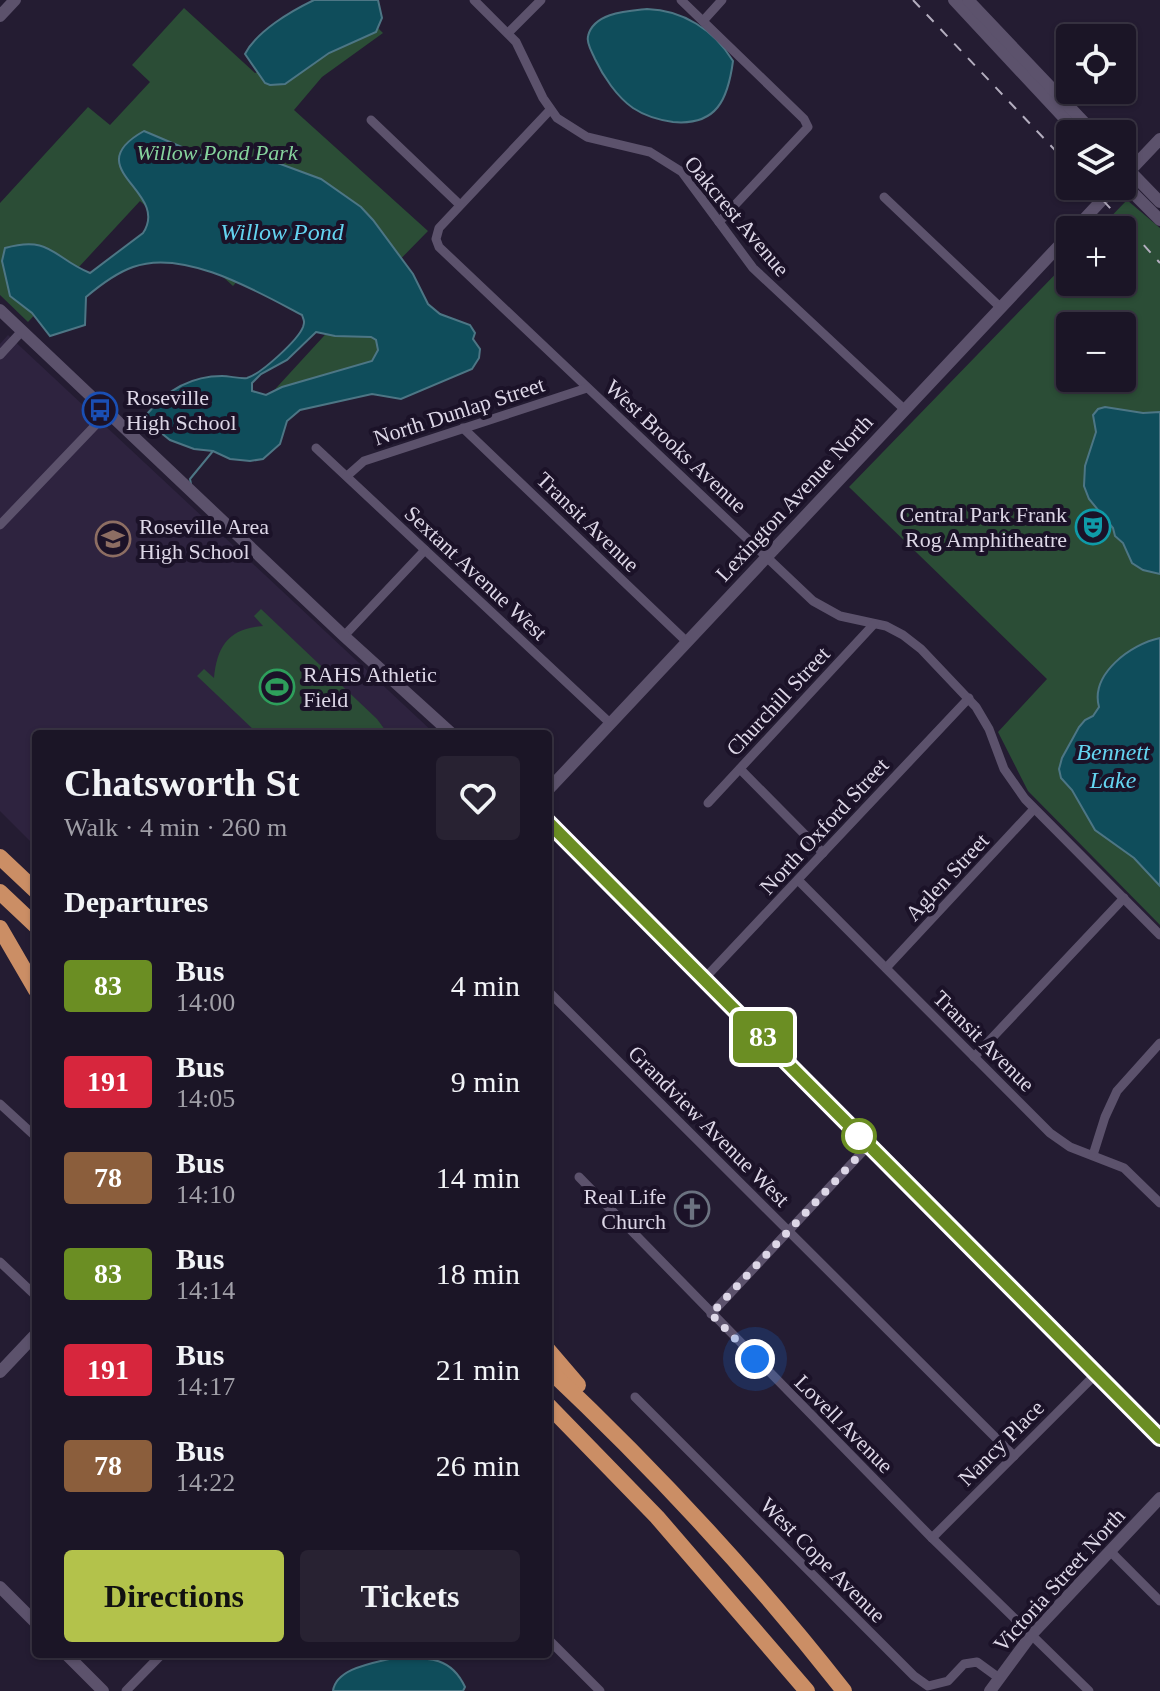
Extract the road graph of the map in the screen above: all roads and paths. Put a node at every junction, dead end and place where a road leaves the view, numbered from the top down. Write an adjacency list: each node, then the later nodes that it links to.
1 (15, 0): 8 (street)
2 (474, 0): 10 (street, Oakcrest Avenue)
3 (541, 0): 10 (street)
4 (681, 0): 9 (street)
5 (722, 0): 9 (street)
6 (954, 0): 13 (street)
7 (968, 0): 14 (street)
8 (0, 16)
9 (703, 21): 25 (street)
10 (508, 33): 11 (street, Oakcrest Avenue)
11 (550, 110): 22 (street); 25 (street, Oakcrest Avenue)
12 (371, 120): 22 (street)
13 (1066, 120)
14 (1082, 120)
15 (1160, 139): 16 (street)
16 (1136, 162)
17 (1136, 183): 21 (street)
18 (1136, 189): 24 (street)
19 (884, 197): 27 (street)
20 (1102, 200): 23 (street, Lexington Avenue North)
21 (1160, 202)
22 (460, 205): 31 (street, West Brooks Avenue)
23 (1087, 216)
24 (1160, 220)
25 (719, 222): 32 (street, Oakcrest Avenue)
26 (1056, 249): 27 (street, Lexington Avenue North)
27 (1000, 307): 32 (street, Lexington Avenue North)
28 (0, 310): 29 (street)
29 (22, 331): 30 (street); 33 (street)
30 (0, 355)
31 (587, 388): 34 (street, North Dunlap Street); 39 (street, West Brooks Avenue)
32 (904, 409): 39 (street, Lexington Avenue North)
33 (108, 412): 37 (street); 41 (street)
34 (463, 428): 36 (street, North Dunlap Street); 42 (street, Transit Avenue)
35 (316, 448): 36 (street, Sextant Avenue West)
36 (347, 476): 38 (street, Sextant Avenue West)
37 (0, 525)
38 (425, 550): 41 (street); 44 (street, Sextant Avenue West)
39 (768, 556): 40 (street, West Brooks Avenue); 42 (street, Lexington Avenue North)
40 (874, 624): 43 (street, West Brooks Avenue); 46 (street, Churchill Street)
41 (344, 636): 45 (street)
42 (687, 642): 44 (street, Lexington Avenue North)
43 (969, 698): 49 (street, West Brooks Avenue); 51 (street, North Oxford Street)
44 (611, 724): 47 (street, Lexington Avenue North)
45 (448, 730)
46 (740, 769): 48 (street, Churchill Street); 51 (street)
47 (552, 786)
48 (708, 803)
49 (1034, 809): 56 (street, West Brooks Avenue); 60 (street, Aglen Street)
50 (552, 826): 61 (street)
51 (823, 853): 53 (street, North Oxford Street)
52 (0, 857): 54 (highway)
53 (798, 880): 60 (street, Transit Avenue); 61 (street, North Oxford Street)
54 (32, 887)
55 (0, 892): 57 (highway)
56 (1124, 898): 59 (street, West Brooks Avenue); 65 (street)
57 (32, 922)
58 (0, 928): 62 (highway)
59 (1160, 935)
60 (886, 968): 65 (street, Transit Avenue)
61 (705, 978): 68 (street)
62 (32, 983)
63 (552, 995): 72 (street, Grandview Avenue West)
64 (1160, 1043): 69 (street)
65 (974, 1057): 69 (street, Transit Avenue)
66 (0, 1104): 67 (street)
67 (32, 1133)
68 (868, 1146): 72 (street); 80 (street)
69 (1093, 1155): 71 (street, Transit Avenue)
70 (579, 1177): 75 (street, Lovell Avenue)
71 (1160, 1203)
72 (788, 1230): 75 (street); 84 (street, Grandview Avenue West)
73 (0, 1262): 74 (street)
74 (32, 1292)
75 (711, 1314): 87 (street, Lovell Avenue)
76 (32, 1338): 78 (street)
77 (552, 1355): 85 (highway)
78 (0, 1372)
79 (552, 1373): 85 (highway)
80 (1096, 1374): 83 (street); 84 (street, Nancy Place)
81 (635, 1397): 96 (street, West Cope Avenue)
82 (552, 1409): 100 (highway)
83 (1160, 1438)
84 (1014, 1456): 87 (street, Nancy Place)
85 (644, 1463): 101 (highway)
86 (1160, 1498): 88 (street, Victoria Street North)
87 (932, 1538): 92 (street, Lovell Avenue)
88 (1110, 1551): 90 (street); 92 (street, Victoria Street North)
89 (0, 1587): 91 (street)
90 (1160, 1601)
91 (32, 1619)
92 (1032, 1634): 96 (street, Victoria Street North); 103 (street, Lovell Avenue)
93 (552, 1643): 99 (street)
94 (70, 1658): 97 (street)
95 (158, 1658): 98 (street)
96 (999, 1678): 102 (street, Victoria Street North)
97 (103, 1691)
98 (126, 1691)
99 (600, 1691)
100 (807, 1691)
101 (844, 1691)
102 (990, 1691)
103 (1089, 1691)

